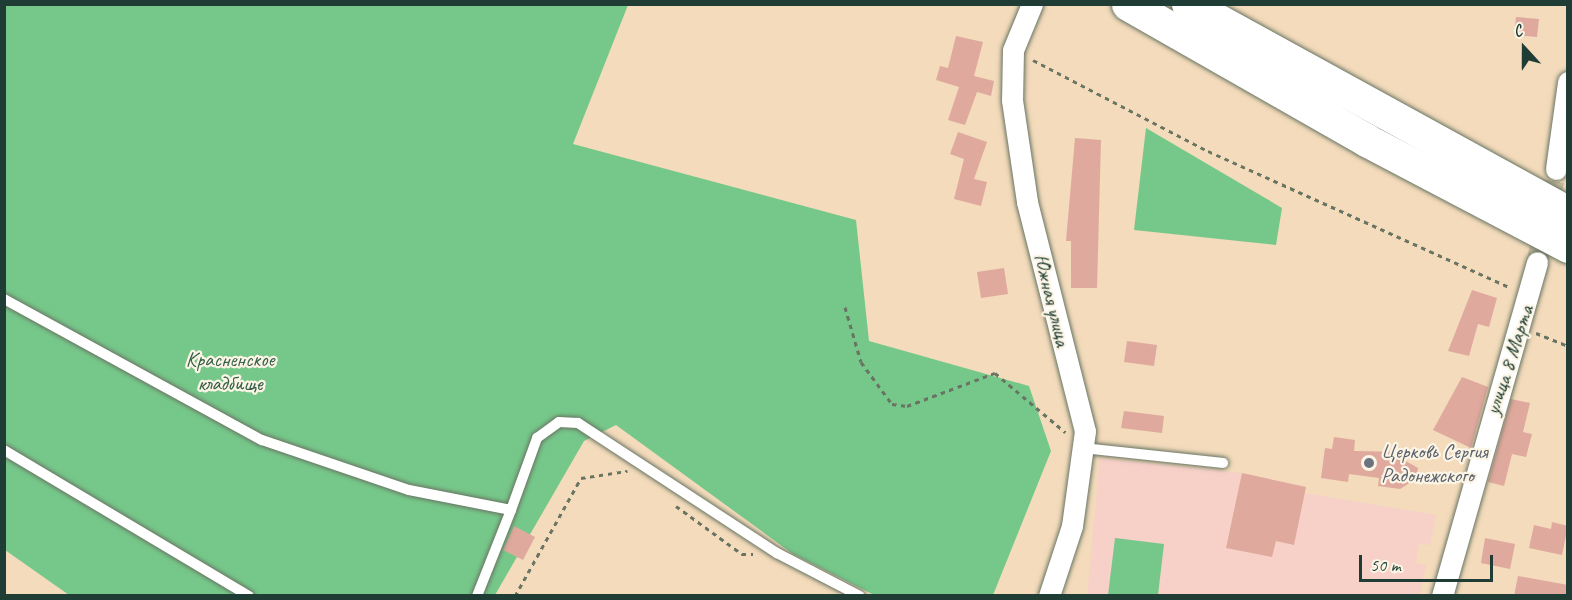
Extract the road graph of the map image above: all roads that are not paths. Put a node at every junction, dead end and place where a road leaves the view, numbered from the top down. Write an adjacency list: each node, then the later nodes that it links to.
1 (1032, 4): 10 (street, Южная улица)
2 (1128, 4): 7 (main road)
3 (1188, 4): 6 (main road)
4 (1568, 82): 5 (street)
5 (1556, 169)
6 (1568, 213)
7 (1568, 246)
8 (1537, 262): 18 (street, улица 8 Марта)
9 (4, 299): 13 (lane)
10 (1083, 448): 12 (lane); 17 (street, Южная улица)
11 (4, 450): 14 (lane)
12 (1223, 464)
13 (511, 510): 15 (lane); 16 (lane)
14 (249, 596)
15 (477, 596)
16 (860, 596)
17 (1049, 596)
18 (1442, 596)

